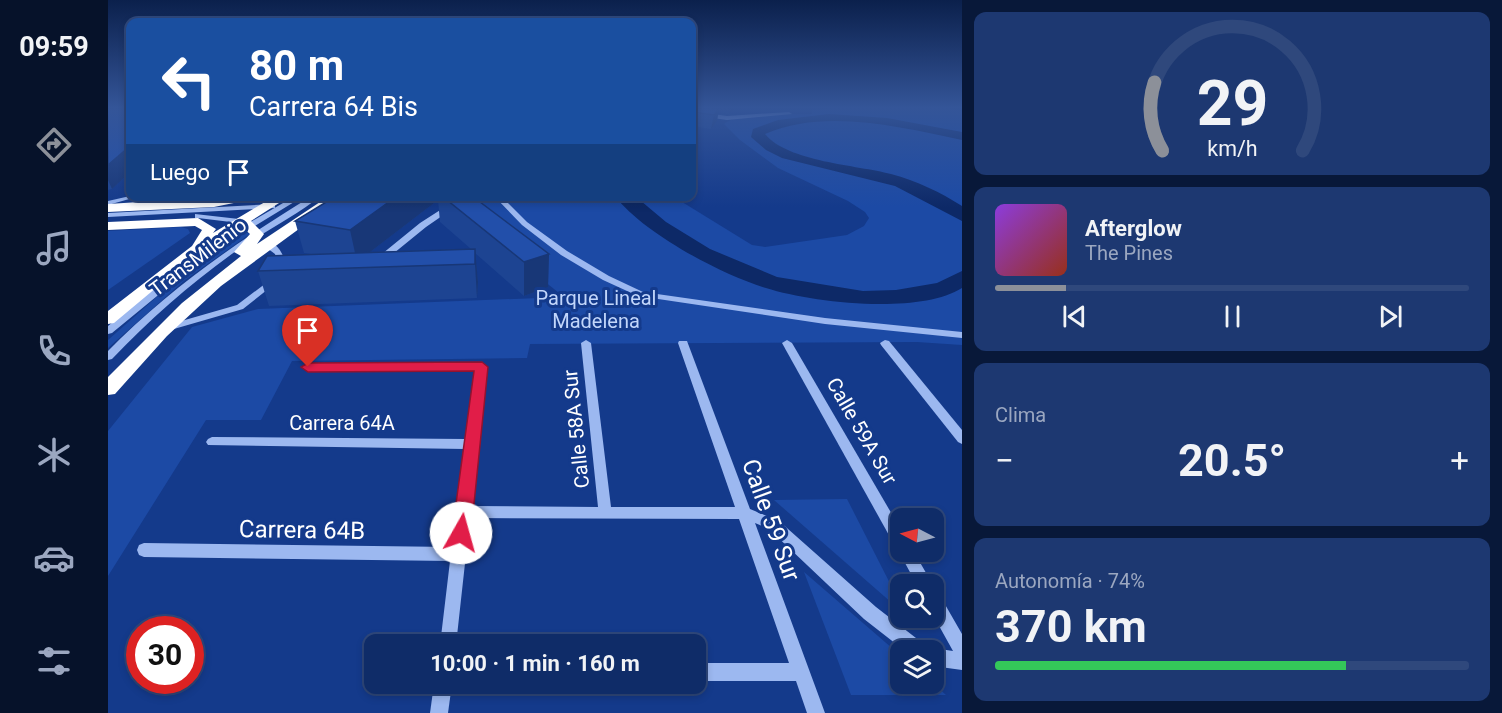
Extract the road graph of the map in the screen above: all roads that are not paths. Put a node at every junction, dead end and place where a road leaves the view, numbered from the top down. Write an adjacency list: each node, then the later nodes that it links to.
1 (126, 197): 9 (street)
2 (126, 199): 9 (street)
3 (154, 201): 10 (street)
4 (264, 201): 5 (highway); 10 (highway); 12 (street); 15 (highway)
5 (284, 201): 15 (street, TransMilenio)
6 (301, 201): 15 (street, TransMilenio)
7 (322, 201): 15 (highway)
8 (503, 201): 23 (street)
9 (108, 205): 10 (highway)
10 (166, 206)
11 (453, 206): 17 (street)
12 (108, 215)
13 (108, 220): 15 (street)
14 (108, 226): 16 (highway)
15 (253, 231): 16 (highway); 19 (street); 21 (highway); 22 (street, TransMilenio); 28 (street, TransMilenio); 30 (highway)
16 (188, 254): 20 (highway)
17 (373, 265)
18 (284, 281): 19 (street)
19 (273, 282): 21 (street)
20 (108, 319)
21 (161, 329): 31 (highway)
22 (108, 331)
23 (962, 334)
24 (586, 343): 35 (street, Calle 58A Sur)
25 (683, 343): 37 (street, Calle 59 Sur)
26 (787, 343): 38 (street, Calle 59A Sur)
27 (885, 343): 32 (street)
28 (108, 357)
29 (308, 367): 34 (street)
30 (108, 382)
31 (108, 389)
32 (962, 439)
33 (212, 442): 34 (street, Carrera 64A)
34 (472, 444): 36 (street)
35 (604, 511): 36 (street); 37 (street)
36 (464, 512): 40 (street)
37 (745, 513): 43 (street); 48 (street, Calle 59 Sur)
38 (890, 523)
39 (144, 550): 40 (street, Carrera 64B)
40 (459, 554): 42 (street)
41 (944, 618): 44 (street)
42 (449, 634)
43 (906, 640)
44 (962, 650)
45 (944, 659): 46 (street)
46 (962, 661)
47 (706, 672): 48 (street)
48 (801, 672): 51 (street, Calle 59 Sur)
49 (442, 694): 50 (street)
50 (439, 713)
51 (816, 713)

